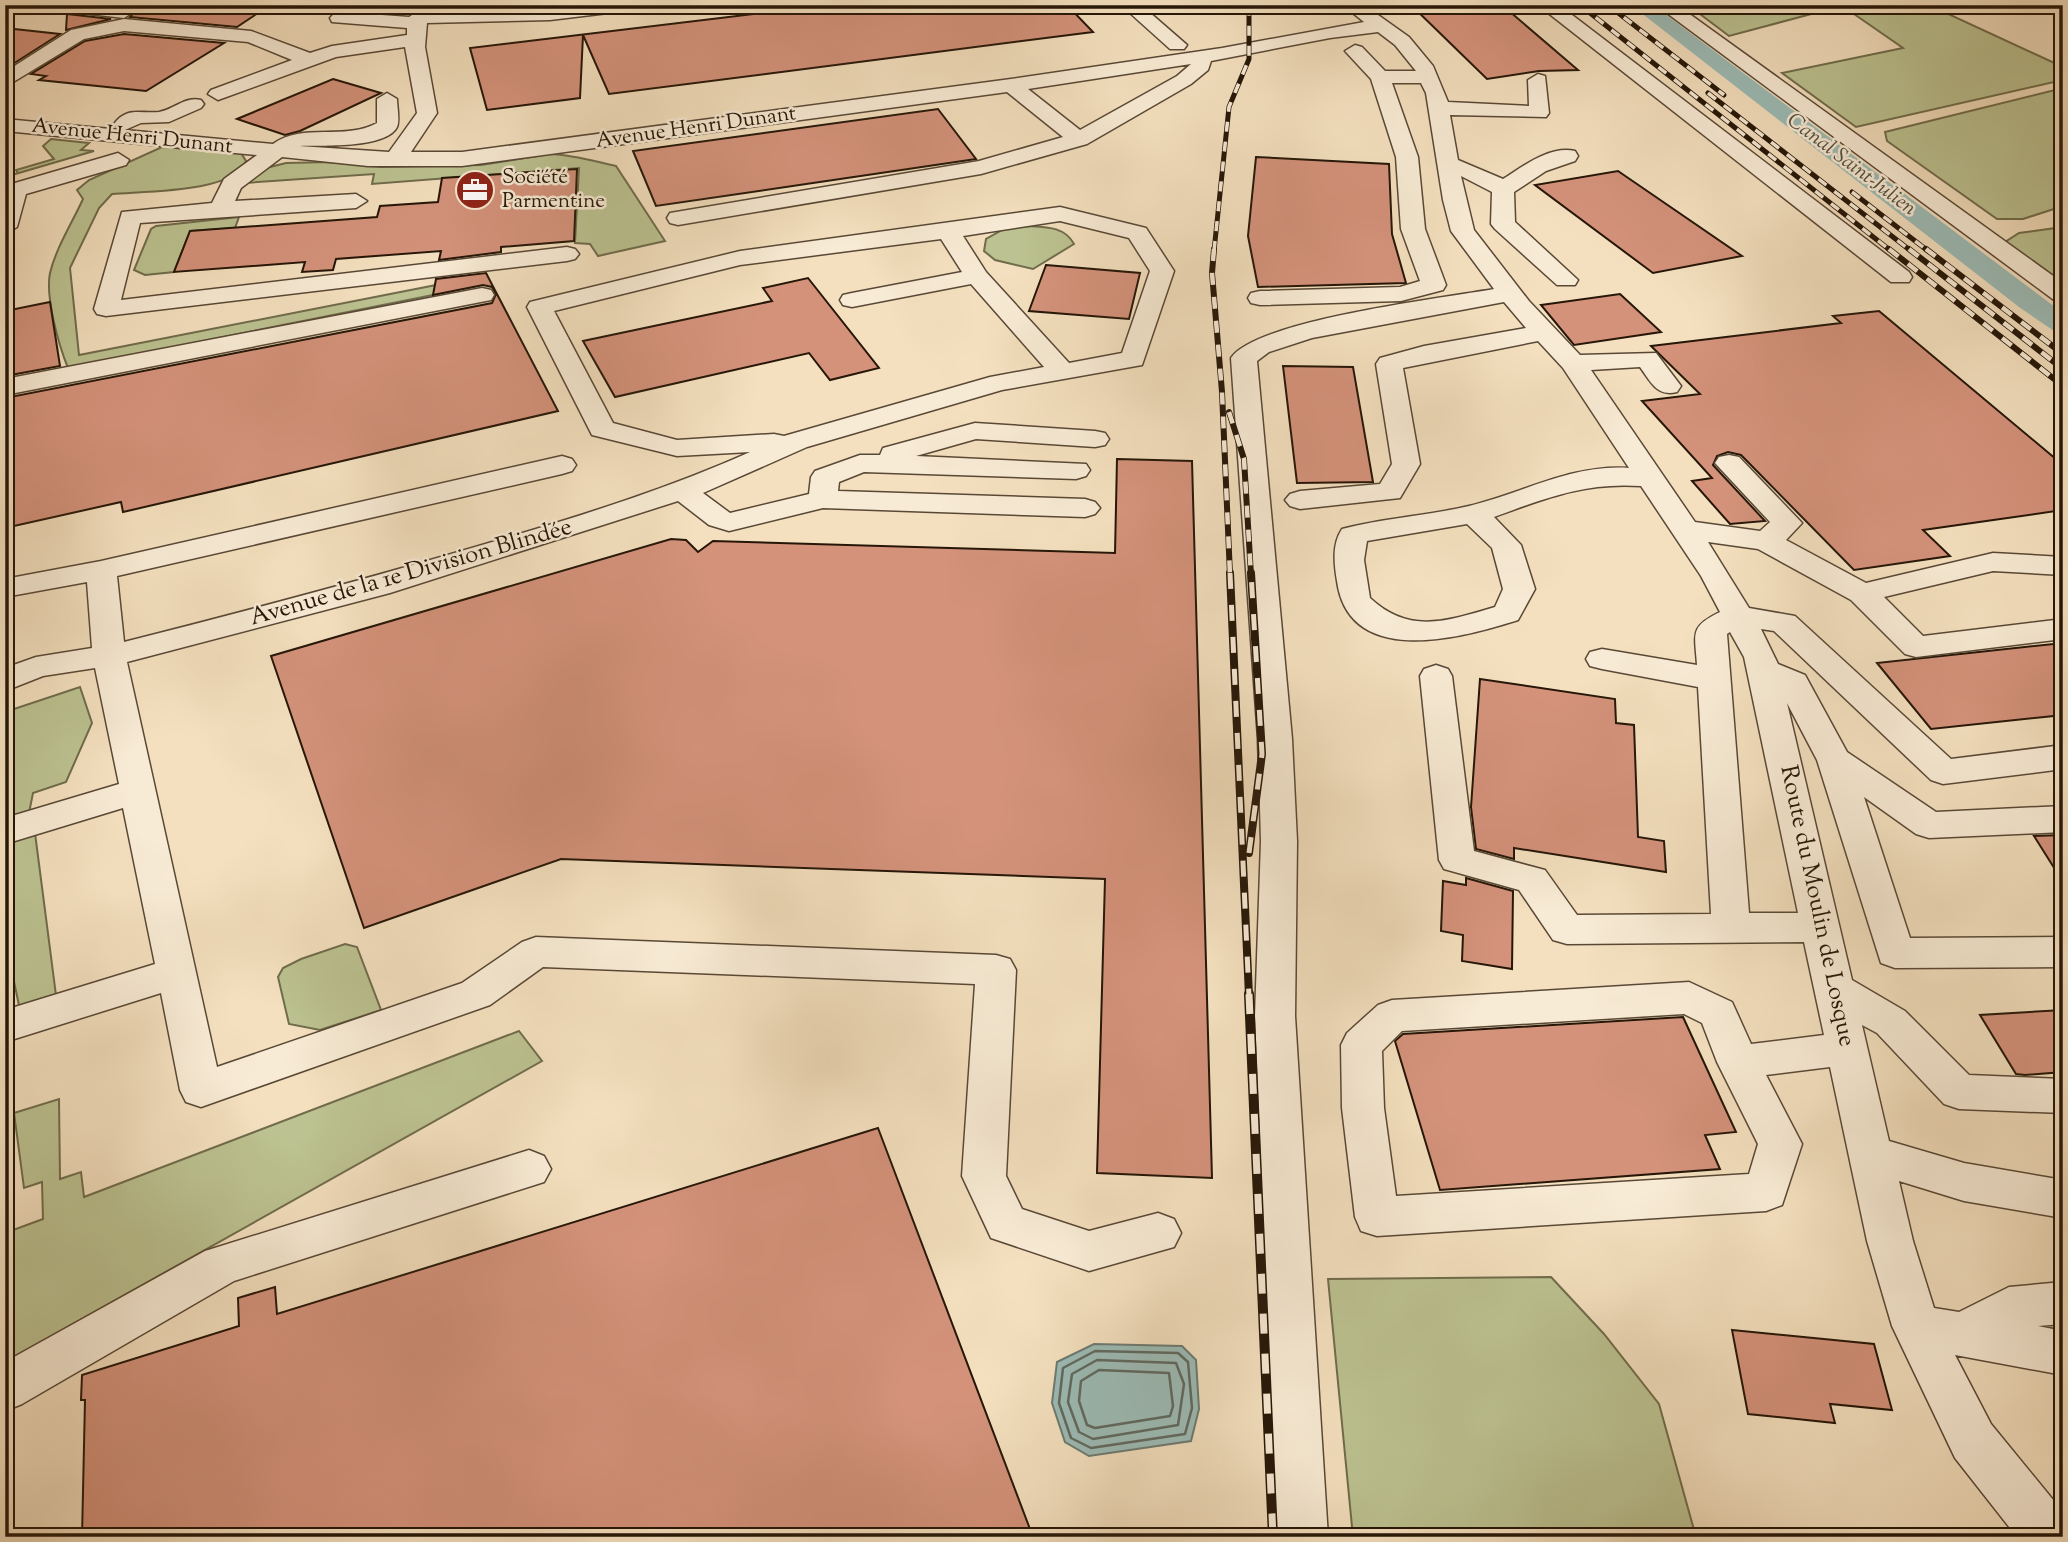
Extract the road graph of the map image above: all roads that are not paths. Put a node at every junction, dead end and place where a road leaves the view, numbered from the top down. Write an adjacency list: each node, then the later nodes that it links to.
1 (54, 5): 9 (street)
2 (353, 5): 11 (street)
3 (633, 5): 8 (street)
4 (1130, 5): 12 (street)
5 (1352, 5): 10 (street, Route du Moulin de Losque)
6 (1547, 5): 48 (street)
7 (1665, 5): 51 (street)
8 (503, 10): 11 (street)
9 (124, 12)
10 (1382, 26): 14 (street, Avenue Henri Dunant); 18 (street, Route du Moulin de Losque)
11 (418, 28): 15 (street); 16 (street); 37 (street)
12 (1177, 45): 14 (street); 31 (street)
13 (1355, 51): 17 (street)
14 (1203, 57): 21 (street, Avenue Henri Dunant); 32 (street)
15 (310, 60): 20 (street); 22 (street)
16 (340, 72)
17 (1380, 77): 18 (street); 52 (street)
18 (1428, 77): 25 (street, Route du Moulin de Losque)
19 (1538, 80): 25 (street)
20 (5, 81)
21 (1011, 85): 32 (street); 37 (street, Avenue Henri Dunant)
22 (218, 94)
23 (387, 99): 34 (street)
24 (194, 104): 27 (street)
25 (1438, 108): 38 (street, Route du Moulin de Losque)
26 (101, 112): 27 (street)
27 (137, 116): 30 (street)
28 (5, 125): 30 (street, Avenue Henri Dunant)
29 (244, 127): 33 (street)
30 (106, 135): 33 (street, Avenue Henri Dunant)
31 (502, 136)
32 (1079, 139): 43 (street)
33 (219, 146): 34 (street, Avenue Henri Dunant)
34 (275, 151): 37 (street, Avenue Henri Dunant); 42 (street)
35 (1567, 156): 39 (street)
36 (118, 160): 40 (street)
37 (395, 160)
38 (1448, 164): 39 (street); 54 (street, Route du Moulin de Losque)
39 (1503, 189): 49 (street)
40 (11, 191): 44 (street)
41 (356, 201): 42 (street)
42 (220, 209): 46 (street)
43 (678, 218)
44 (5, 227)
45 (948, 231): 47 (street); 56 (street); 60 (street)
46 (567, 254)
47 (977, 276): 53 (street); 56 (street)
48 (1899, 277)
49 (1566, 279)
50 (482, 295): 58 (street)
51 (2063, 295)
52 (1260, 298)
53 (852, 300)
54 (1525, 310): 55 (street, Route du Moulin de Losque); 68 (street); 109 (street)
55 (1573, 363): 57 (street); 65 (street, Route du Moulin de Losque)
56 (1062, 371): 60 (street)
57 (1668, 386)
58 (5, 387)
59 (1095, 439): 61 (street)
60 (797, 441): 66 (street, Avenue de la 1e Division Blindée)
61 (859, 463): 64 (street); 67 (street)
62 (1729, 463): 72 (street)
63 (562, 465): 74 (street)
64 (1076, 470)
65 (1653, 478): 70 (street); 71 (street, Route du Moulin de Losque)
66 (695, 485): 67 (street); 79 (street, Avenue de la 1e Division Blindée)
67 (823, 499): 69 (street)
68 (1300, 500)
69 (1085, 508)
70 (1474, 513): 70 (street)
71 (1687, 530): 72 (street); 77 (street, Route du Moulin de Losque)
72 (1766, 541): 76 (street)
73 (2063, 566): 76 (street)
74 (101, 570): 75 (street); 79 (street)
75 (5, 589)
76 (1862, 593): 78 (street)
77 (1738, 616): 81 (street, Route du Moulin de Losque); 83 (street); 86 (street)
78 (2063, 629)
79 (109, 656): 84 (street, Avenue de la 1e Division Blindée); 85 (street, Avenue de la 1e Division Blindée); 88 (street)
80 (1602, 659): 83 (street)
81 (1763, 670): 87 (street); 92 (street, Route du Moulin de Losque)
82 (1436, 676): 91 (street)
83 (1715, 679): 91 (street)
84 (5, 680)
85 (5, 704)
86 (2063, 757)
87 (1833, 760): 89 (street); 93 (street)
88 (138, 791): 90 (street); 94 (street)
89 (2063, 819)
90 (5, 831)
91 (1731, 927): 92 (street)
92 (1822, 927): 95 (street, Route du Moulin de Losque)
93 (2063, 952)
94 (176, 973): 96 (street); 103 (street)
95 (1835, 989): 97 (street, Route du Moulin de Losque); 99 (street)
96 (5, 1026)
97 (1848, 1048): 98 (street); 100 (street, Route du Moulin de Losque)
98 (1738, 1062): 98 (street)
99 (2063, 1096)
100 (1871, 1154): 102 (street); 105 (street, Route du Moulin de Losque)
101 (529, 1169): 108 (street)
102 (2063, 1199)
103 (1158, 1233)
104 (2063, 1303): 106 (street)
105 (1916, 1326): 106 (street); 110 (street, Route du Moulin de Losque)
106 (1964, 1334): 107 (street)
107 (2063, 1353)
108 (5, 1388)
109 (1302, 1537)
110 (2050, 1537)

